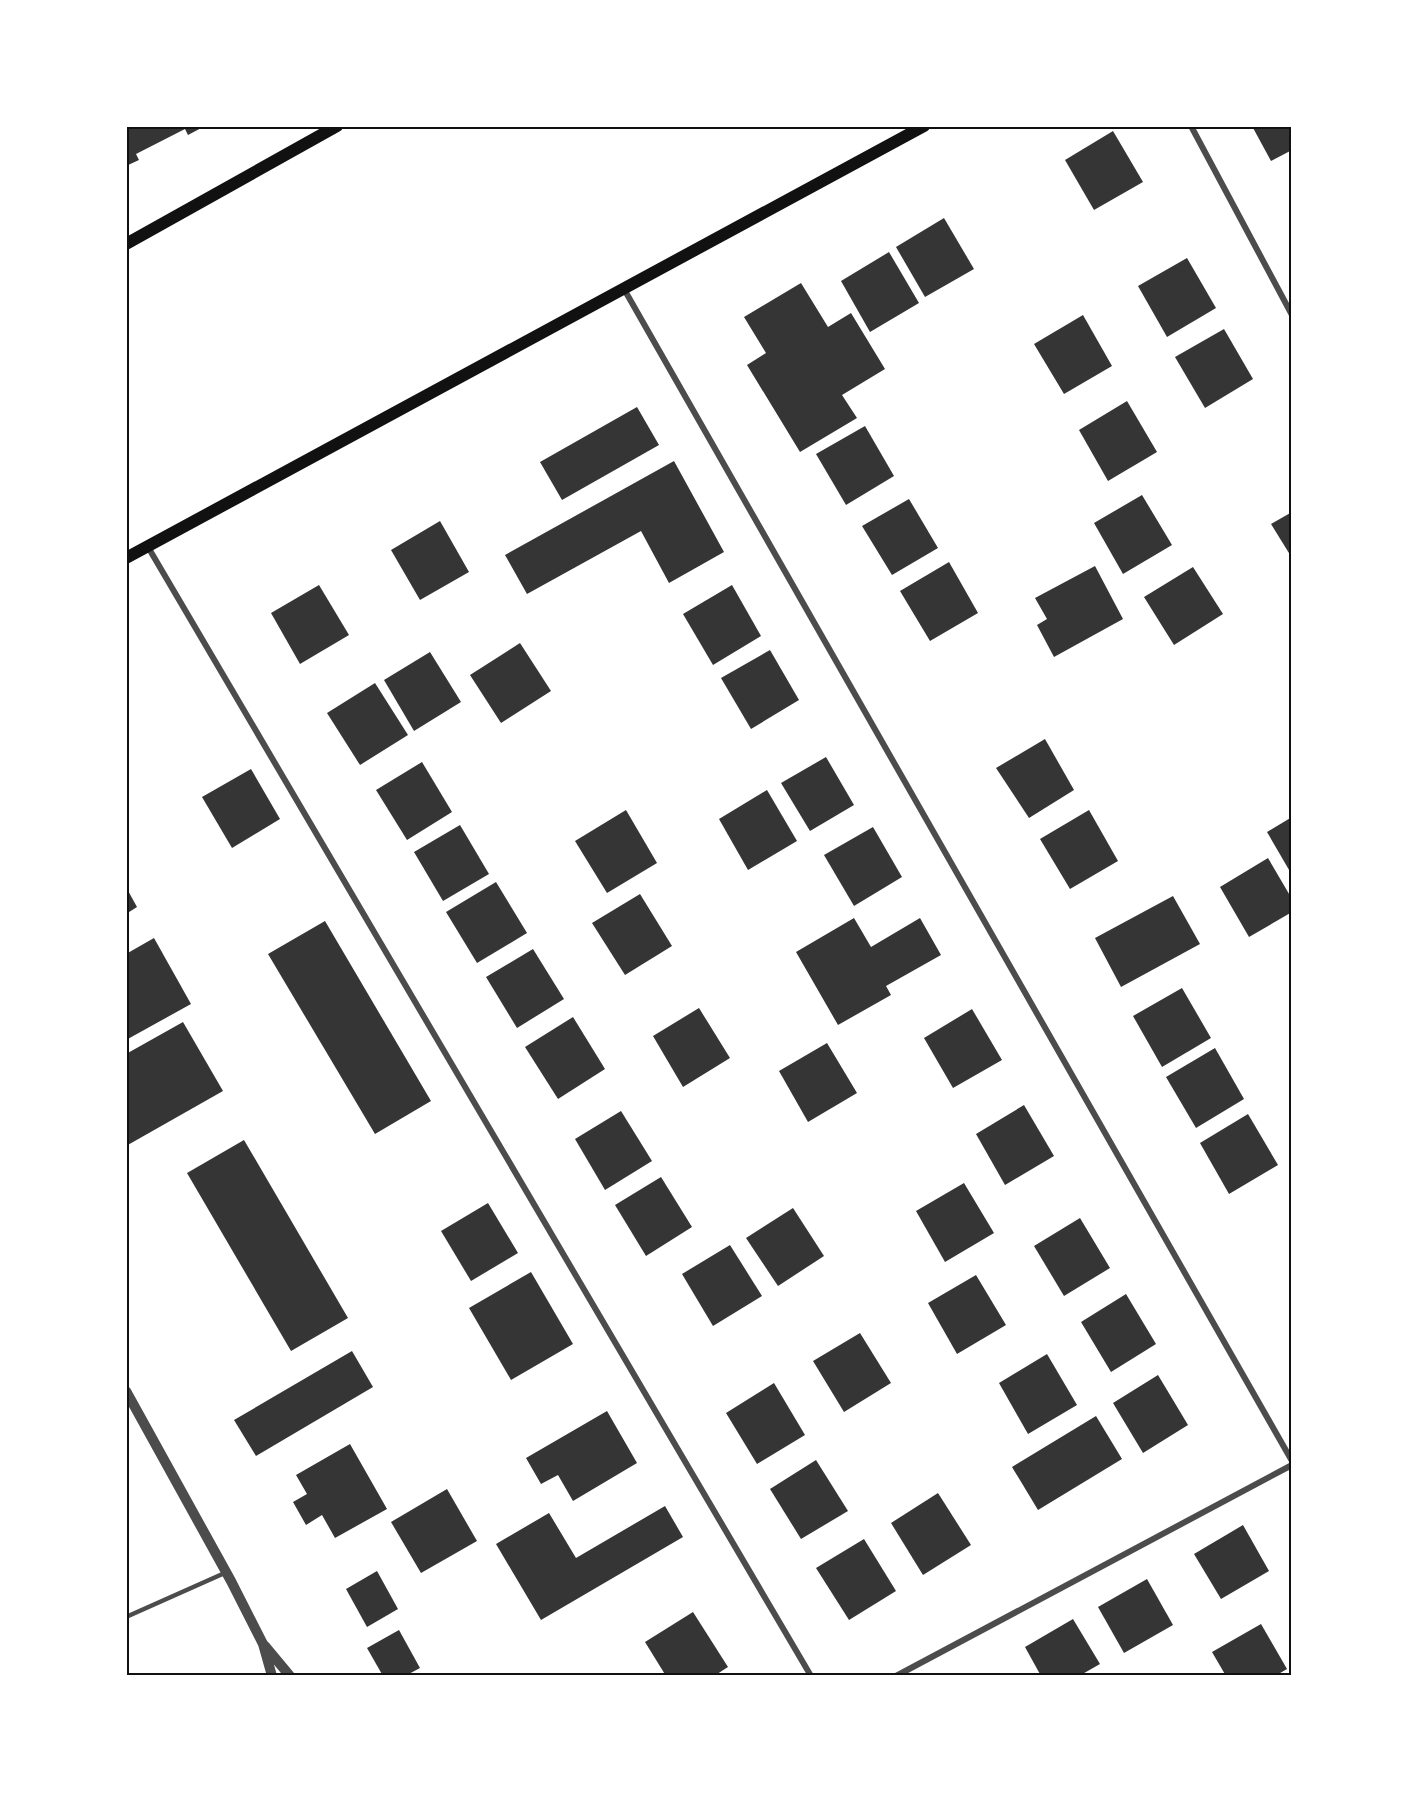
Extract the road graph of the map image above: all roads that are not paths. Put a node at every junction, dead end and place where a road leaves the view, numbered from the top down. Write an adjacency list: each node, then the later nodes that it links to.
1 (337, 126): 4 (main road)
2 (924, 126): 5 (main road)
3 (1191, 126): 6 (street)
4 (126, 244)
5 (623, 289): 7 (main road); 10 (street)
6 (1292, 315)
7 (148, 547): 8 (main road); 16 (street)
8 (126, 558)
9 (126, 1391): 11 (street)
10 (1292, 1463): 17 (street)
11 (227, 1572): 12 (lane); 13 (street)
12 (126, 1617)
13 (263, 1644): 14 (street); 15 (street)
14 (272, 1676)
15 (290, 1676)
16 (812, 1676)
17 (896, 1676)

